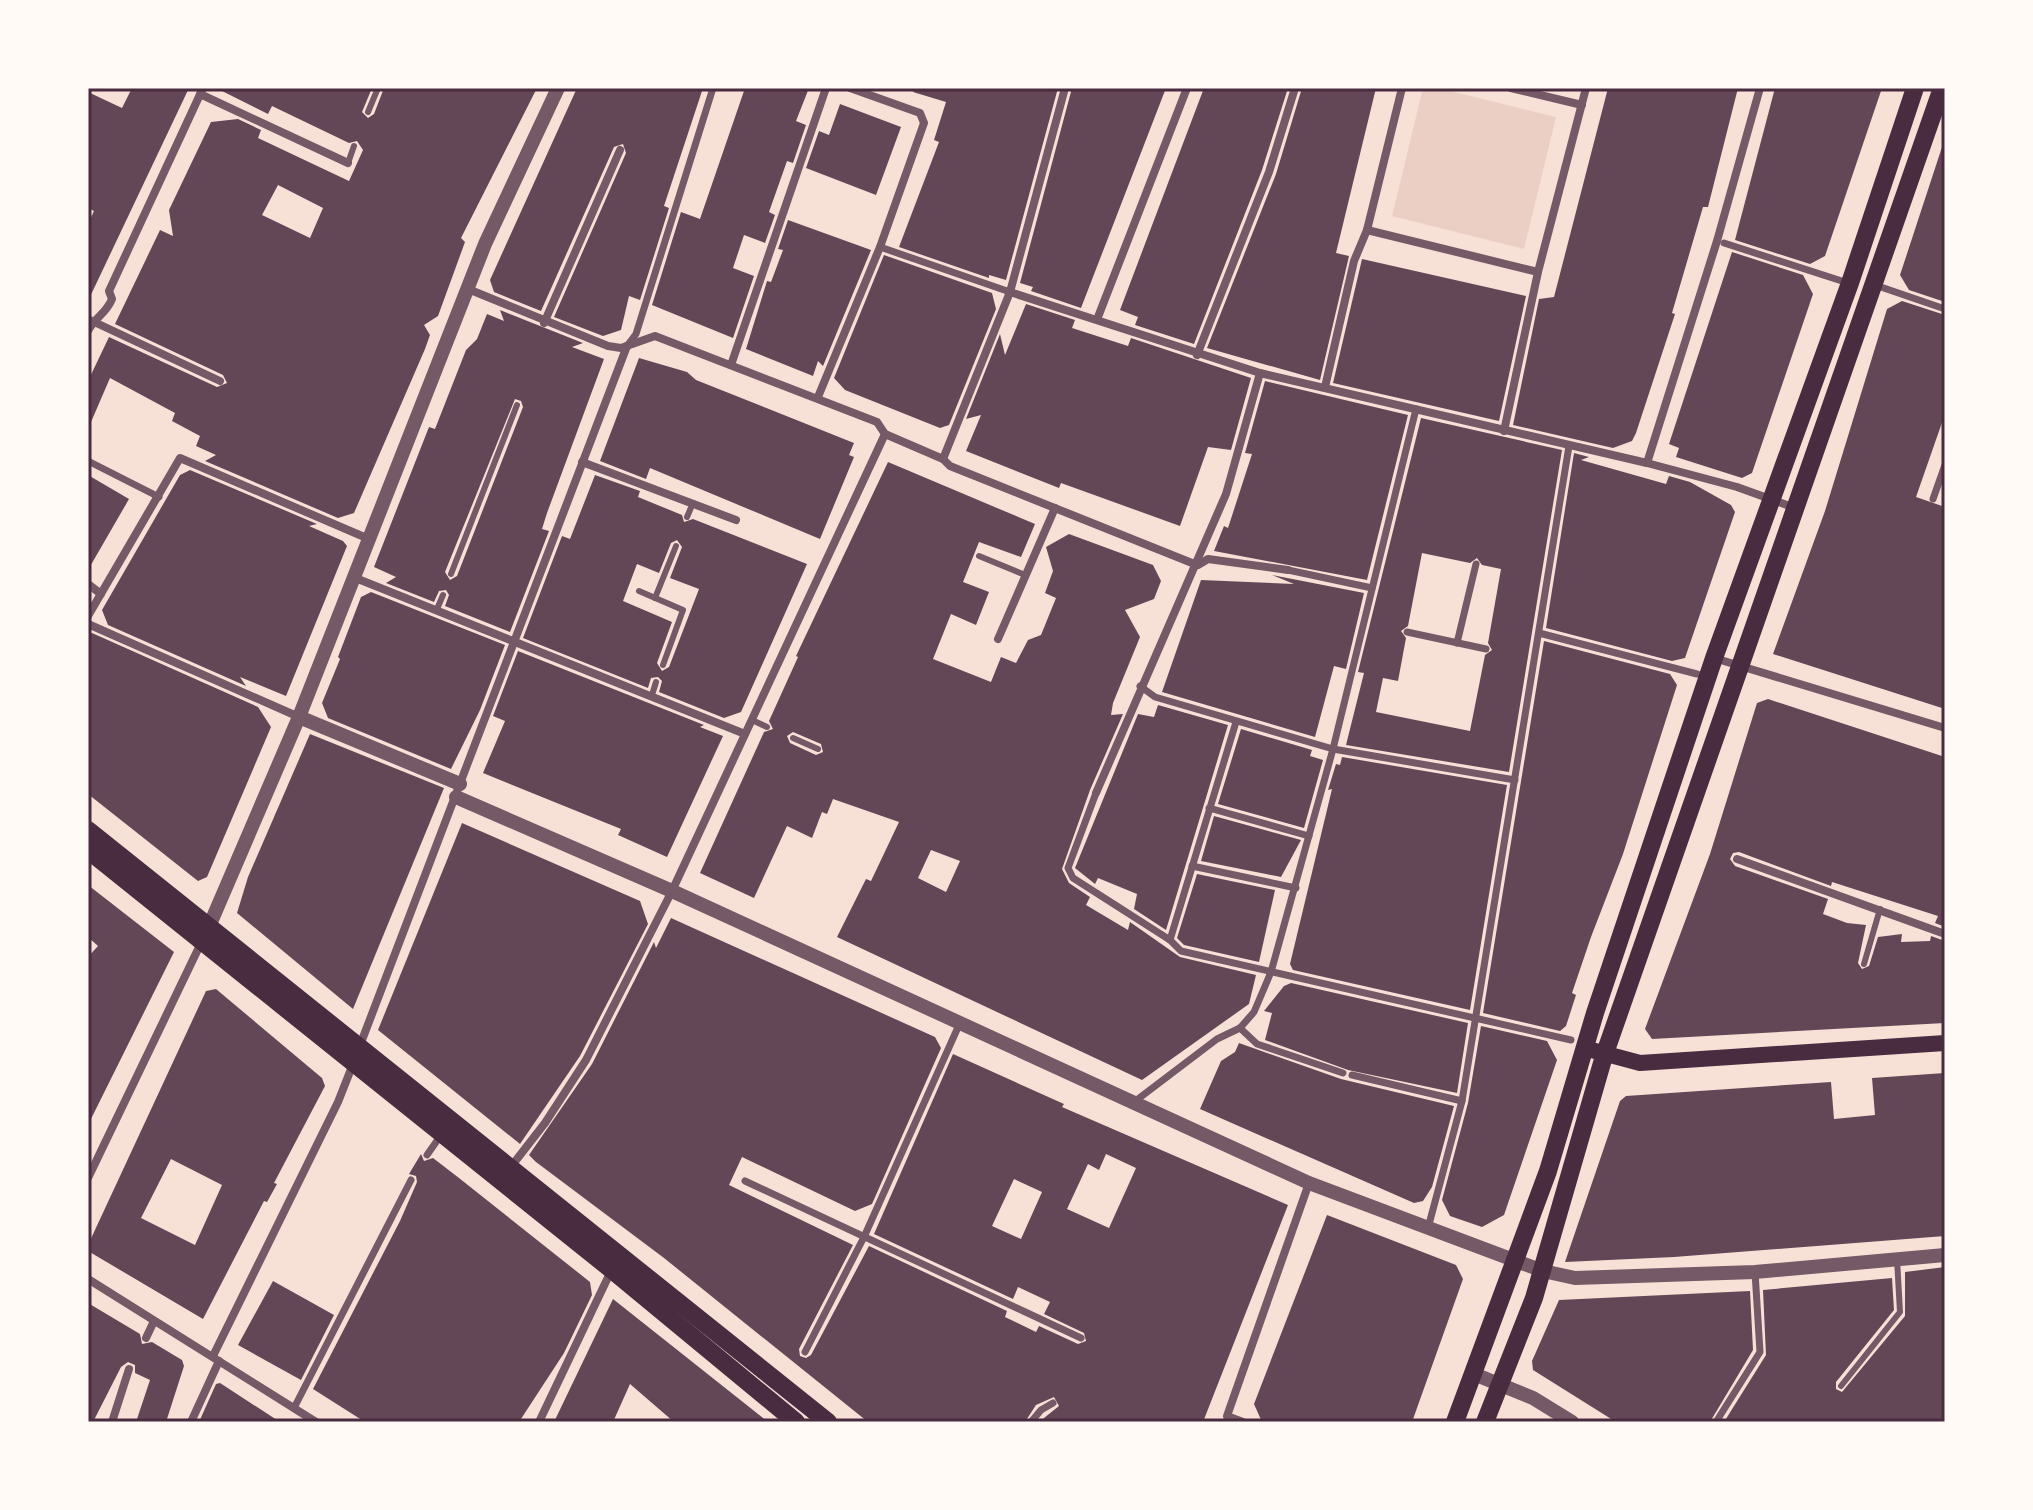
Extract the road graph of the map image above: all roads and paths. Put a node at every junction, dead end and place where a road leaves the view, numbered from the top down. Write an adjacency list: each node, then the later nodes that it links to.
1 (378, 88): 17 (lane)
2 (558, 88): 27 (street)
3 (713, 88): 34 (street)
4 (826, 88): 36 (street)
5 (850, 88): 23 (street)
6 (1065, 88): 28 (street)
7 (1187, 88): 30 (street)
8 (1295, 88): 35 (street)
9 (1402, 88): 21 (street)
10 (1511, 88): 16 (street)
11 (1586, 88): 16 (street)
12 (1760, 88): 49 (street)
13 (1915, 88): 25 (main road)
14 (1942, 88): 26 (main road)
15 (202, 91): 20 (street); 31 (street)
16 (1582, 105): 24 (street)
17 (368, 112)
18 (354, 146): 20 (lane)
19 (620, 150): 32 (street)
20 (348, 163)
21 (1367, 230): 24 (street); 39 (street)
22 (1724, 243): 25 (street)
23 (880, 247): 28 (street); 40 (street)
24 (1538, 272): 43 (street)
25 (1850, 283): 52 (main road)
26 (1874, 284): 29 (street); 56 (main road)
27 (468, 289): 32 (street); 59 (street)
28 (1010, 292): 30 (street); 46 (street)
29 (1945, 309)
30 (1098, 317): 35 (street)
31 (90, 320): 33 (street); 38 (street)
32 (544, 323): 34 (street)
33 (88, 331)
34 (627, 346): 36 (street); 48 (street)
35 (1197, 355): 37 (street)
36 (731, 365): 40 (street)
37 (1260, 373): 39 (street); 63 (street)
38 (220, 381)
39 (1325, 387): 42 (street)
40 (818, 397): 44 (street)
41 (517, 405): 65 (lane)
42 (1416, 409): 43 (street); 69 (street)
43 (1504, 431): 45 (street)
44 (885, 434): 46 (street); 95 (street)
45 (1569, 446): 49 (street); 80 (street)
46 (943, 459): 55 (street)
47 (88, 461): 51 (street)
48 (582, 462): 54 (street); 82 (street)
49 (1647, 463): 52 (street)
50 (1945, 465): 53 (street)
51 (159, 497): 59 (street); 71 (street)
52 (1772, 499): 56 (street); 86 (main road)
53 (1933, 499)
54 (693, 503): 57 (lane); 58 (street)
55 (1055, 508): 63 (street); 66 (street)
56 (1796, 508): 89 (main road)
57 (687, 517)
58 (736, 520)
59 (369, 539): 67 (street)
60 (676, 546): 73 (lane)
61 (979, 556): 66 (lane)
62 (1476, 564): 83 (street)
63 (1197, 565): 64 (street); 92 (street)
64 (1288, 570): 69 (street)
65 (451, 574)
66 (1025, 575): 81 (street)
67 (353, 577): 74 (street); 94 (street)
68 (88, 584): 71 (street)
69 (1372, 588): 76 (street)
70 (639, 591): 73 (lane)
71 (101, 594): 75 (street)
72 (443, 595): 74 (lane)
73 (655, 598): 88 (lane)
74 (437, 609): 82 (street)
75 (88, 616)
76 (1365, 622): 78 (street); 102 (street)
77 (88, 624): 94 (street)
78 (1376, 625)
79 (1407, 632): 83 (street)
80 (1539, 633): 87 (street); 90 (street)
81 (998, 639)
82 (517, 640): 93 (street); 104 (street)
83 (1457, 643): 84 (street)
84 (1486, 649)
85 (1522, 656): 87 (street)
86 (1714, 658): 89 (street); 124 (main road)
87 (1533, 659): 103 (street)
88 (663, 665)
89 (1740, 667): 98 (street); 126 (main road)
90 (1697, 674)
91 (656, 682): 93 (lane)
92 (1140, 686): 96 (street); 105 (street)
93 (652, 695): 99 (street)
94 (299, 717): 104 (street); 116 (street)
95 (752, 720): 97 (lane); 99 (street)
96 (1236, 722): 102 (street); 106 (street)
97 (767, 727)
98 (1945, 728)
99 (745, 734): 113 (street)
100 (793, 738): 101 (lane)
101 (818, 749)
102 (1333, 749): 103 (street); 108 (street)
103 (1515, 780): 120 (street)
104 (458, 790): 113 (street); 125 (street)
105 (1096, 793): 117 (street)
106 (1209, 808): 108 (street); 111 (street)
107 (88, 830): 116 (main road)
108 (1309, 836): 112 (street)
109 (88, 850): 116 (main road)
110 (1737, 859): 114 (street)
111 (1192, 866): 112 (street); 117 (street)
112 (1296, 888): 119 (street)
113 (672, 891): 121 (street); 131 (street)
114 (1880, 909): 115 (street); 118 (lane)
115 (1945, 934)
116 (205, 936): 125 (main road); 132 (street)
117 (1170, 940): 119 (street)
118 (1864, 964)
119 (1271, 972): 120 (street); 122 (street)
120 (1475, 1018): 124 (street); 127 (street)
121 (959, 1025): 128 (street); 137 (street)
122 (1240, 1028): 127 (street); 128 (street)
123 (1945, 1043): 126 (main road)
124 (1578, 1044): 126 (main road); 140 (main road)
125 (356, 1056): 129 (main road); 131 (main road); 149 (street)
126 (1604, 1056): 142 (main road)
127 (1462, 1101): 136 (street)
128 (1134, 1102): 135 (street)
129 (441, 1135): 130 (street); 131 (main road)
130 (427, 1155)
131 (504, 1174): 141 (main road); 154 (main road)
132 (88, 1178)
133 (411, 1180): 156 (street)
134 (745, 1181): 137 (street)
135 (1309, 1183): 136 (street); 158 (street)
136 (1428, 1228): 140 (street)
137 (864, 1237): 147 (street); 148 (street)
138 (1945, 1255): 139 (street)
139 (1897, 1259): 143 (street); 153 (lane)
140 (1516, 1261): 142 (street); 151 (main road)
141 (612, 1270): 157 (main road); 162 (street)
142 (1543, 1271): 143 (street); 152 (main road)
143 (1755, 1272): 169 (street)
144 (88, 1279): 145 (street)
145 (154, 1321): 146 (street); 149 (street)
146 (146, 1338)
147 (1081, 1338)
148 (805, 1352)
149 (216, 1359): 156 (street); 160 (street)
150 (129, 1369): 159 (street)
151 (1474, 1374): 152 (street); 166 (main road)
152 (1501, 1384): 167 (main road); 168 (street)
153 (1841, 1386)
154 (786, 1387): 157 (lane); 163 (main road)
155 (1053, 1403): 164 (street)
156 (294, 1408): 161 (street)
157 (785, 1418)
158 (1226, 1419): 165 (street)
159 (112, 1422)
160 (191, 1422)
161 (316, 1422)
162 (539, 1422)
163 (828, 1422)
164 (1031, 1422)
165 (1243, 1422)
166 (1455, 1422)
167 (1485, 1422)
168 (1572, 1422)
169 (1716, 1422)

